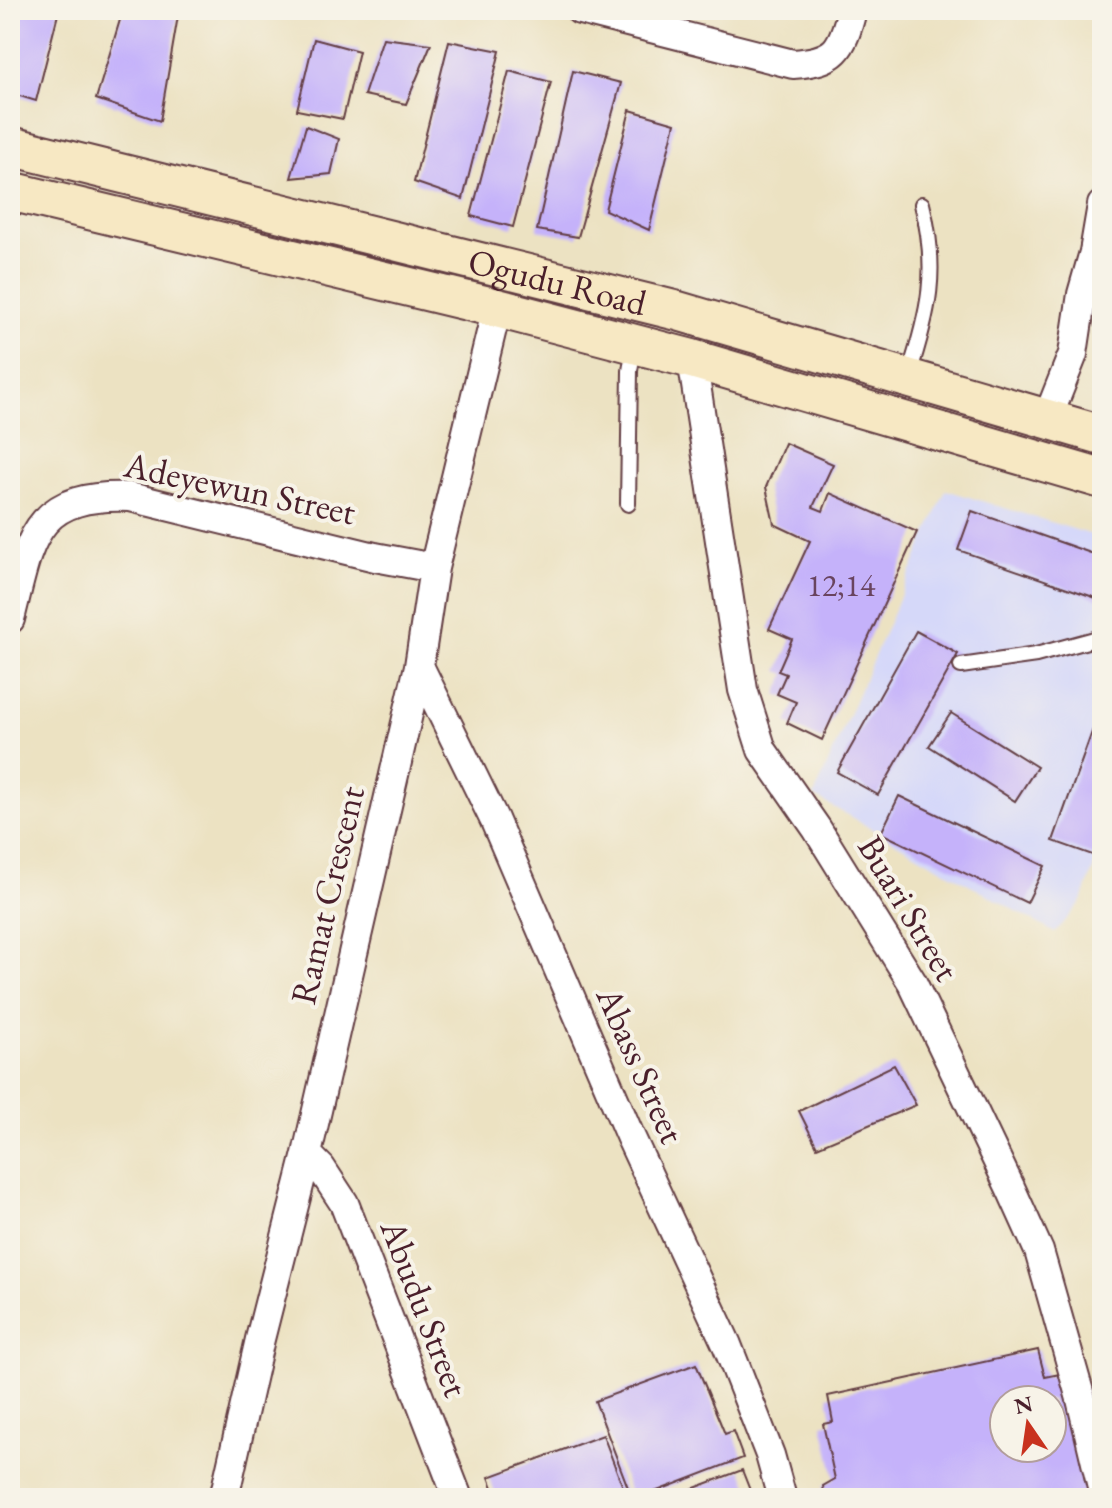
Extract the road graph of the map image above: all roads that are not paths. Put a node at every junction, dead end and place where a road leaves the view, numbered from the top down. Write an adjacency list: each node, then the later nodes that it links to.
1 (580, 10): 2 (street)
2 (852, 10)
3 (10, 146): 10 (main road, Ogudu Road)
4 (10, 191): 7 (main road, Ogudu Road)
5 (922, 204): 10 (lane)
6 (1102, 205): 11 (street)
7 (497, 308): 8 (main road, Ogudu Road); 15 (street, Ramat Crescent)
8 (634, 344): 9 (main road, Ogudu Road); 14 (lane)
9 (692, 359): 13 (main road, Ogudu Road); 21 (street, Buari Street)
10 (908, 377): 11 (main road, Ogudu Road)
11 (1048, 417): 12 (main road, Ogudu Road)
12 (1102, 435)
13 (1102, 479)
14 (628, 504)
15 (434, 568): 16 (street, Adeyewun Street); 18 (street, Ramat Crescent)
16 (10, 619)
17 (1102, 637): 19 (lane)
18 (419, 666): 20 (street, Ramat Crescent); 24 (street, Abass Street)
19 (961, 666)
20 (307, 1154): 22 (street, Ramat Crescent); 23 (street, Abudu Street)
21 (1102, 1488)
22 (224, 1498)
23 (458, 1498)
24 (782, 1498)

